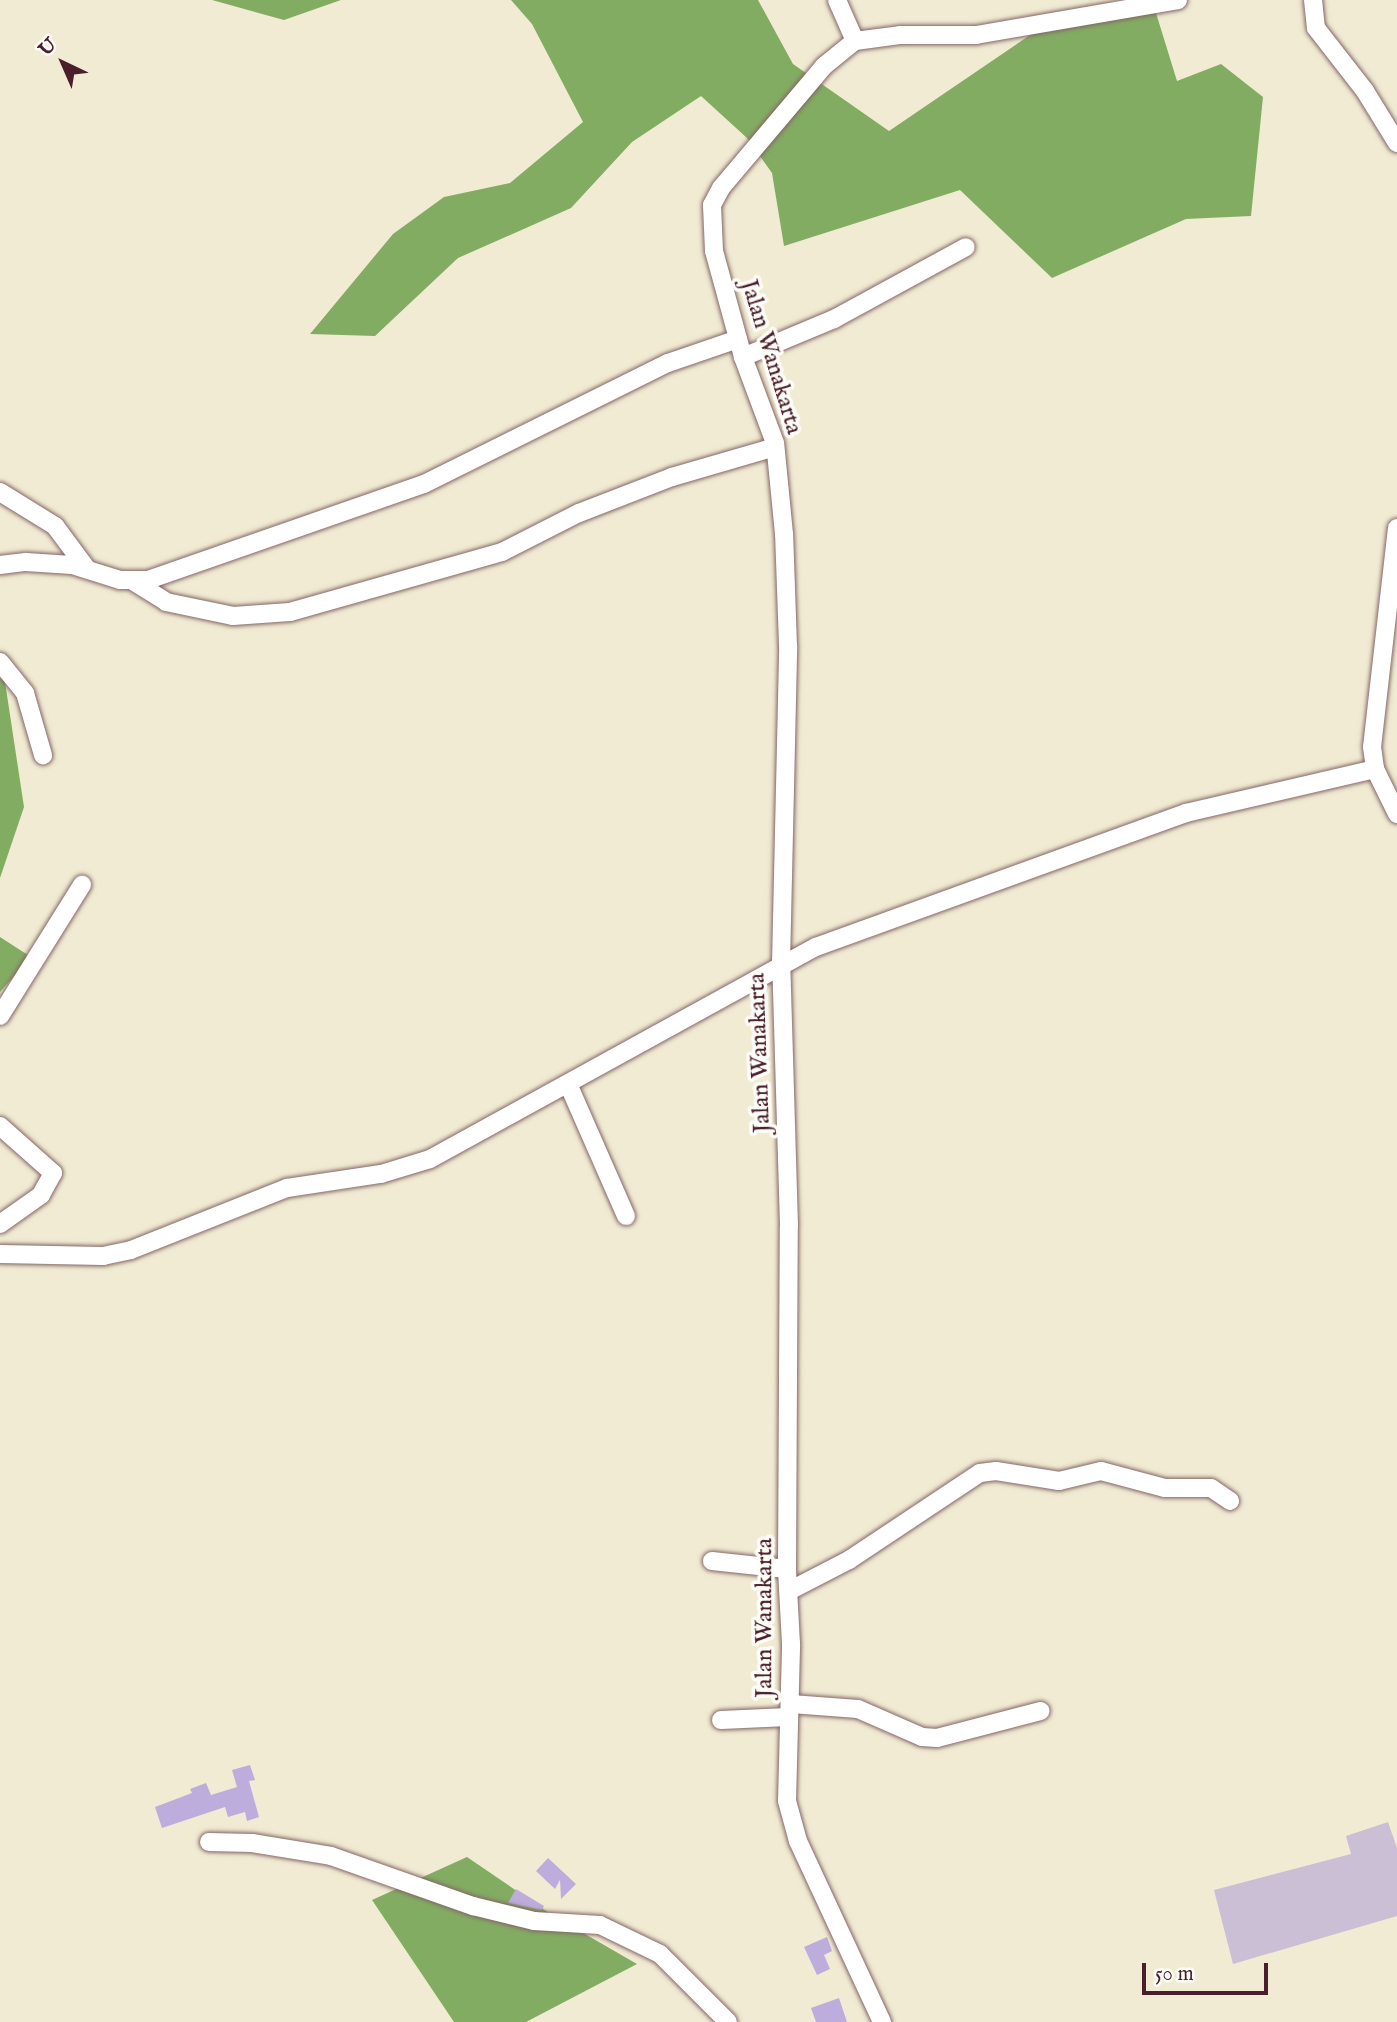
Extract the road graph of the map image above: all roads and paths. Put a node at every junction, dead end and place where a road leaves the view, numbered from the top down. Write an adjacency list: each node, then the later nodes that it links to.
1 (837, 0): 4 (street)
2 (1178, 0): 4 (street)
3 (1313, 0): 5 (street)
4 (855, 41): 8 (street, Jalan Wanakarta)
5 (1389, 117): 6 (street)
6 (1397, 143)
7 (966, 247): 9 (street)
8 (738, 339): 9 (street, Jalan Wanakarta); 15 (street)
9 (743, 357): 10 (street, Jalan Wanakarta)
10 (775, 447): 15 (street); 21 (street, Jalan Wanakarta)
11 (0, 492): 14 (street)
12 (1397, 528): 18 (street)
13 (0, 565): 14 (street)
14 (87, 569): 15 (street)
15 (133, 582)
16 (0, 662): 17 (street)
17 (43, 755)
18 (1375, 769): 19 (street); 21 (street)
19 (1397, 814)
20 (82, 885): 22 (street)
21 (782, 964): 23 (street); 30 (street, Jalan Wanakarta)
22 (0, 1016)
23 (569, 1086): 25 (street); 27 (street)
24 (0, 1126): 26 (street)
25 (626, 1216)
26 (0, 1224)
27 (0, 1254)
28 (1230, 1501): 31 (street)
29 (712, 1561): 30 (street)
30 (787, 1569): 31 (street, Jalan Wanakarta)
31 (789, 1591): 32 (street, Jalan Wanakarta)
32 (789, 1710): 33 (street); 34 (street); 37 (street, Jalan Wanakarta)
33 (1041, 1711)
34 (721, 1720)
35 (209, 1842): 36 (street)
36 (728, 2022)
37 (882, 2022)

